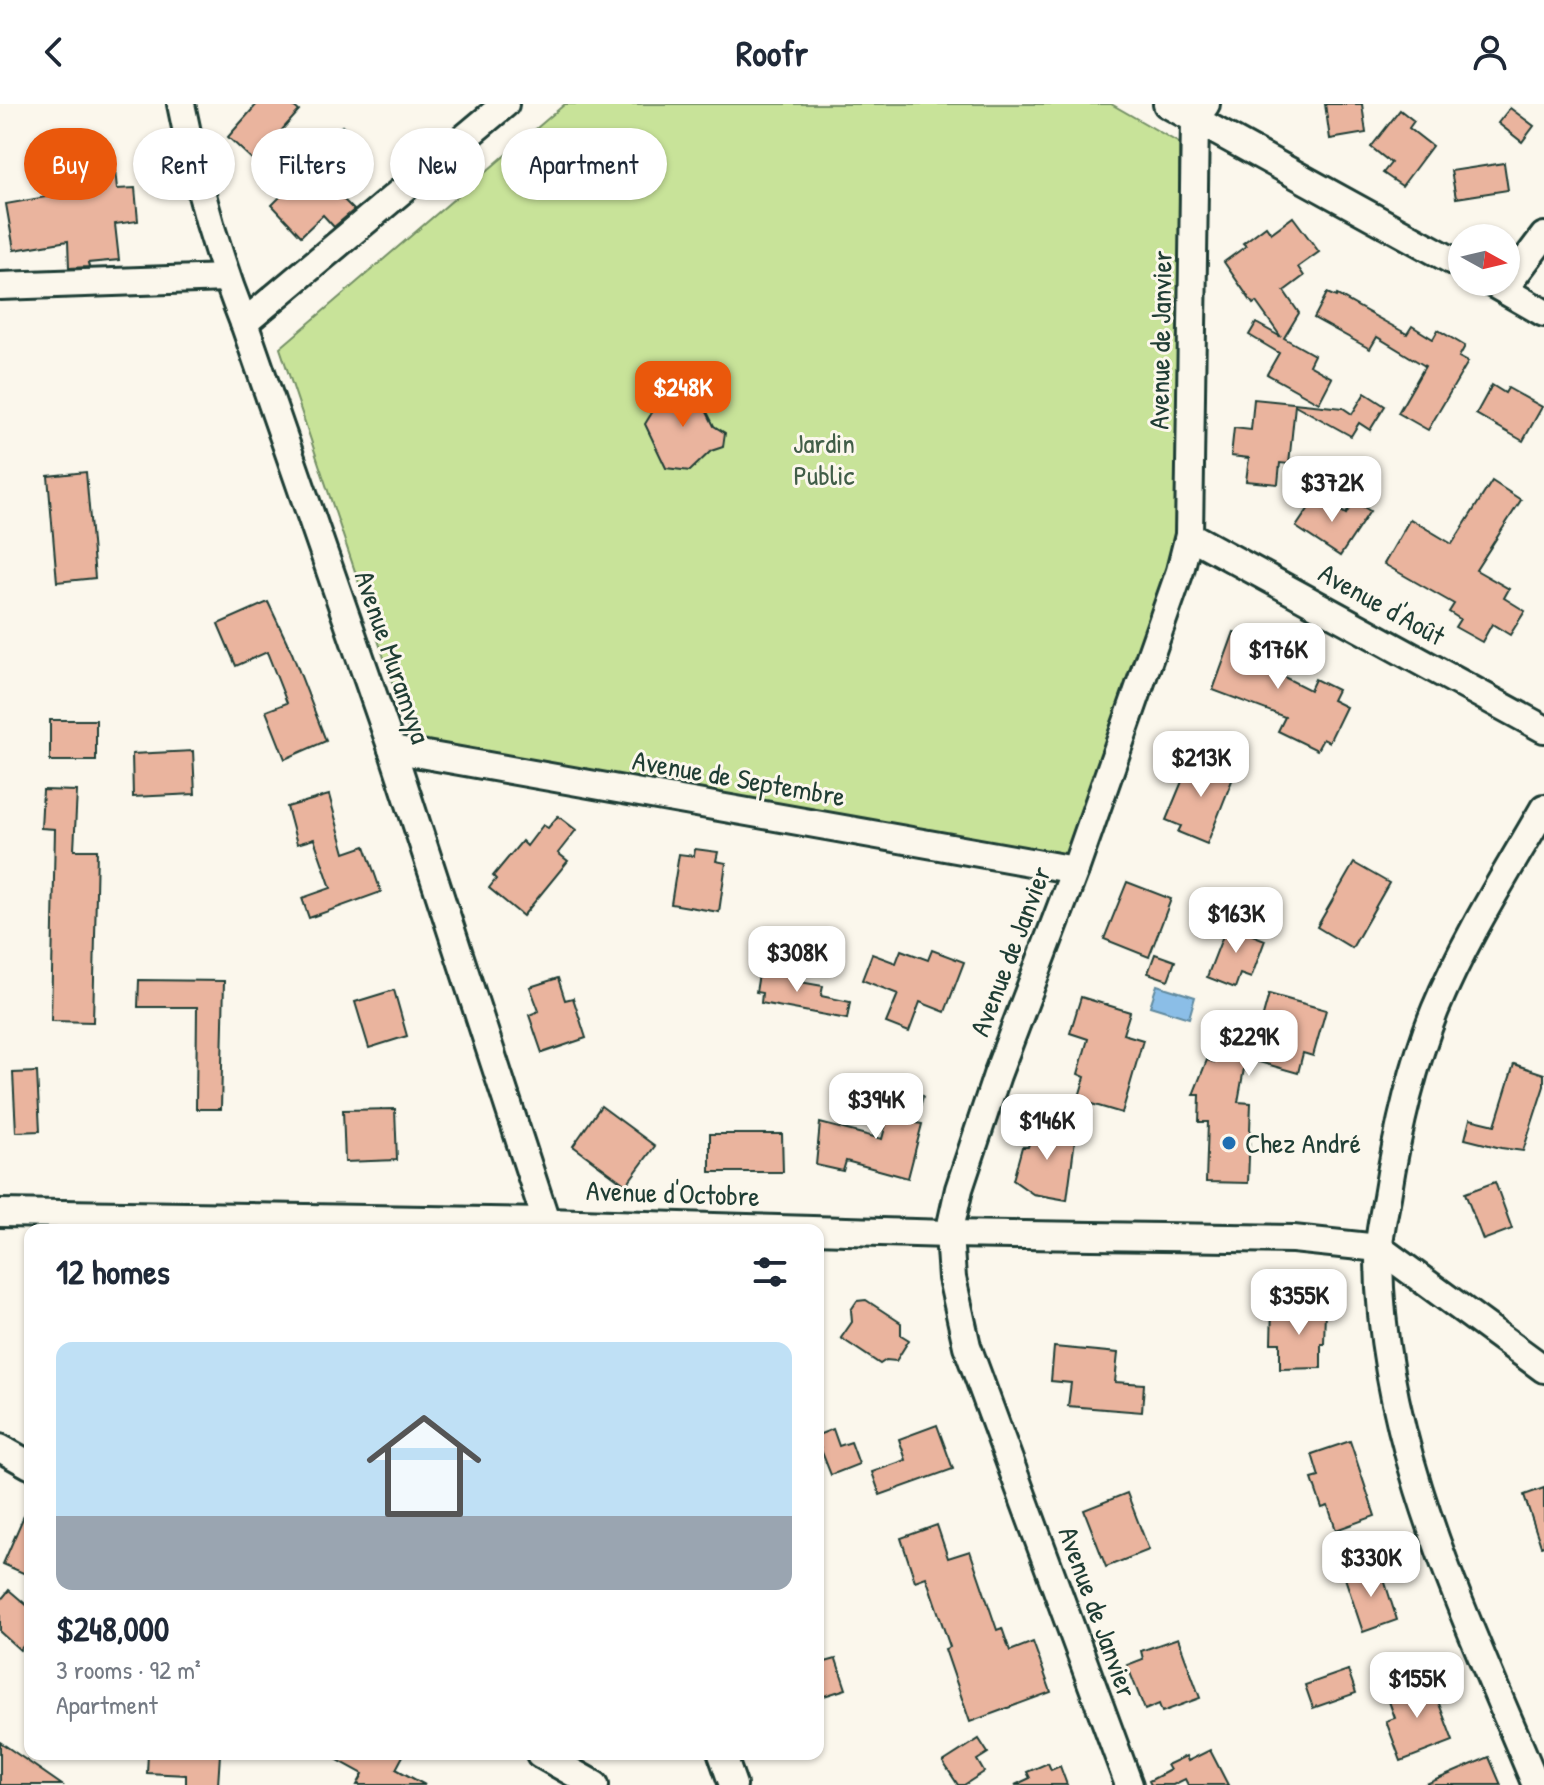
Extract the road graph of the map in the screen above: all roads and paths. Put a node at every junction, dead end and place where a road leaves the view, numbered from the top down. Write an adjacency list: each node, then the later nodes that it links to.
1 (181, 104): 8 (street, Avenue Muramvya)
2 (505, 104): 12 (street)
3 (1167, 104): 4 (street)
4 (1200, 112): 6 (street); 13 (street, Avenue de Janvier)
5 (1544, 236): 7 (street)
6 (1448, 258)
7 (1520, 262)
8 (226, 278): 9 (street); 12 (street, Avenue Muramvya)
9 (0, 286)
10 (1514, 296): 11 (street)
11 (1544, 313)
12 (244, 323): 15 (street, Avenue Muramvya)
13 (1189, 535): 14 (street, Avenue d'Août); 17 (street, Avenue de Janvier)
14 (1544, 729)
15 (392, 749): 17 (street, Avenue de Septembre); 20 (street, Avenue Muramvya)
16 (1544, 808): 23 (street)
17 (1075, 870): 22 (street, Avenue de Janvier)
18 (0, 1213): 19 (street, Avenue d'Octobre)
19 (463, 1224)
20 (546, 1224)
21 (824, 1232): 22 (street, Avenue d'Octobre)
22 (949, 1234): 23 (street, Avenue d'Octobre); 31 (street, Avenue de Janvier)
23 (1379, 1248): 24 (street); 32 (street)
24 (1544, 1369)
25 (0, 1448): 26 (street)
26 (24, 1462)
27 (551, 1760): 29 (street)
28 (724, 1760): 30 (street)
29 (595, 1785)
30 (733, 1785)
31 (1129, 1785)
32 (1536, 1785)

